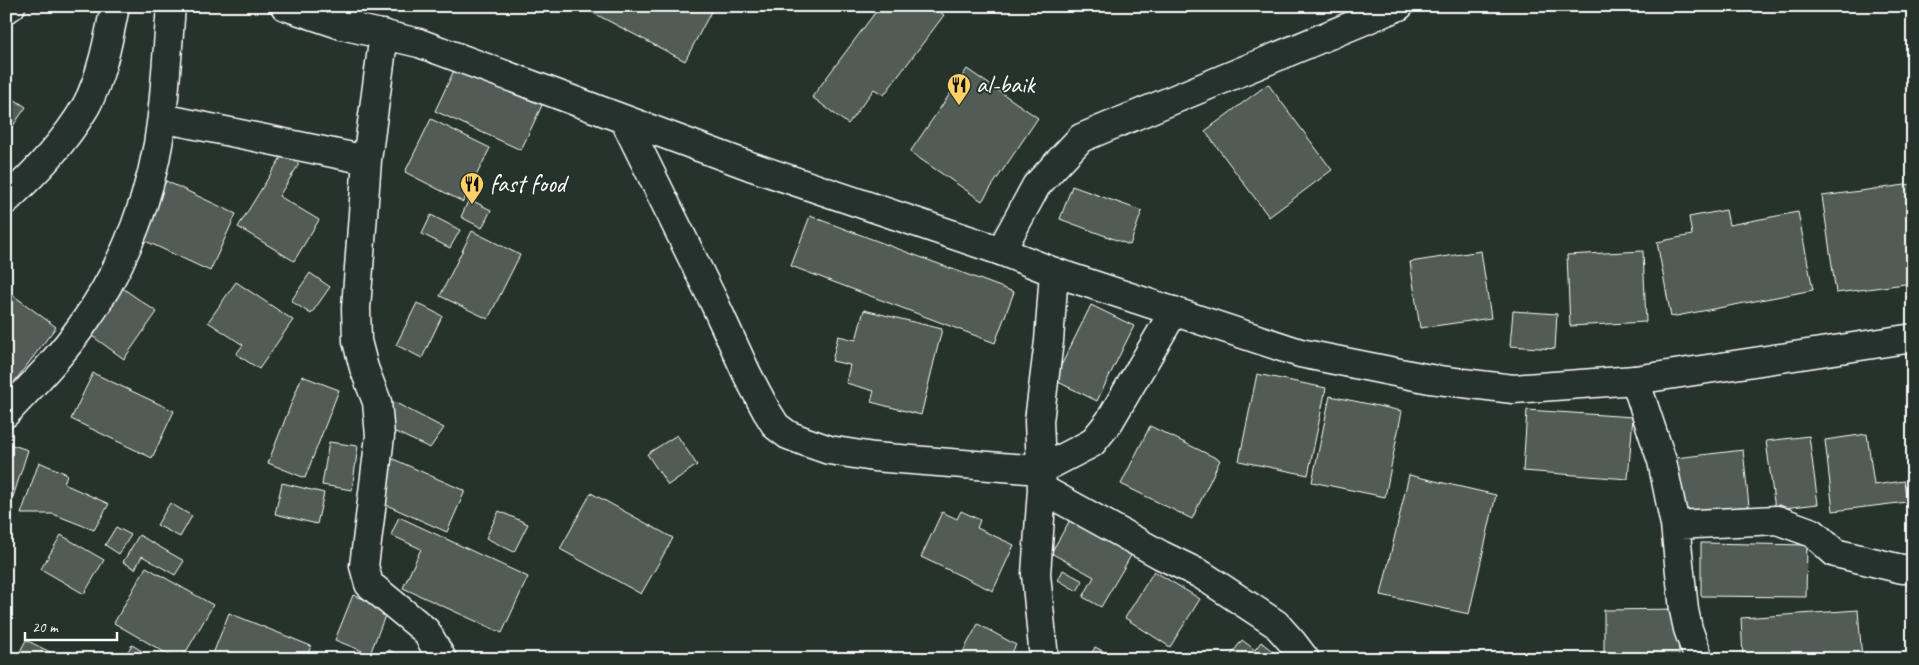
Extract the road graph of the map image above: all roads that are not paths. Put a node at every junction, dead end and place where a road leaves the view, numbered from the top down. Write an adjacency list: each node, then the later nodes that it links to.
1 (11, 6): 6 (street)
2 (115, 6): 12 (street)
3 (171, 6): 9 (street)
4 (285, 6): 7 (street)
5 (1399, 6): 13 (street)
6 (6, 9)
7 (346, 16): 8 (street)
8 (384, 34): 10 (street); 11 (street)
9 (162, 118): 11 (street); 18 (street)
10 (625, 121): 13 (street); 19 (street)
11 (367, 160): 22 (street)
12 (6, 200)
13 (1001, 251): 14 (street)
14 (1054, 272): 15 (street); 19 (street)
15 (1174, 311): 17 (street); 19 (street)
16 (1913, 338): 17 (street)
17 (1635, 380): 20 (street)
18 (6, 413)
19 (1041, 479): 23 (street); 24 (street)
20 (1675, 525): 21 (street); 25 (street)
21 (1913, 569)
22 (442, 659)
23 (1044, 659)
24 (1305, 659)
25 (1700, 659)

